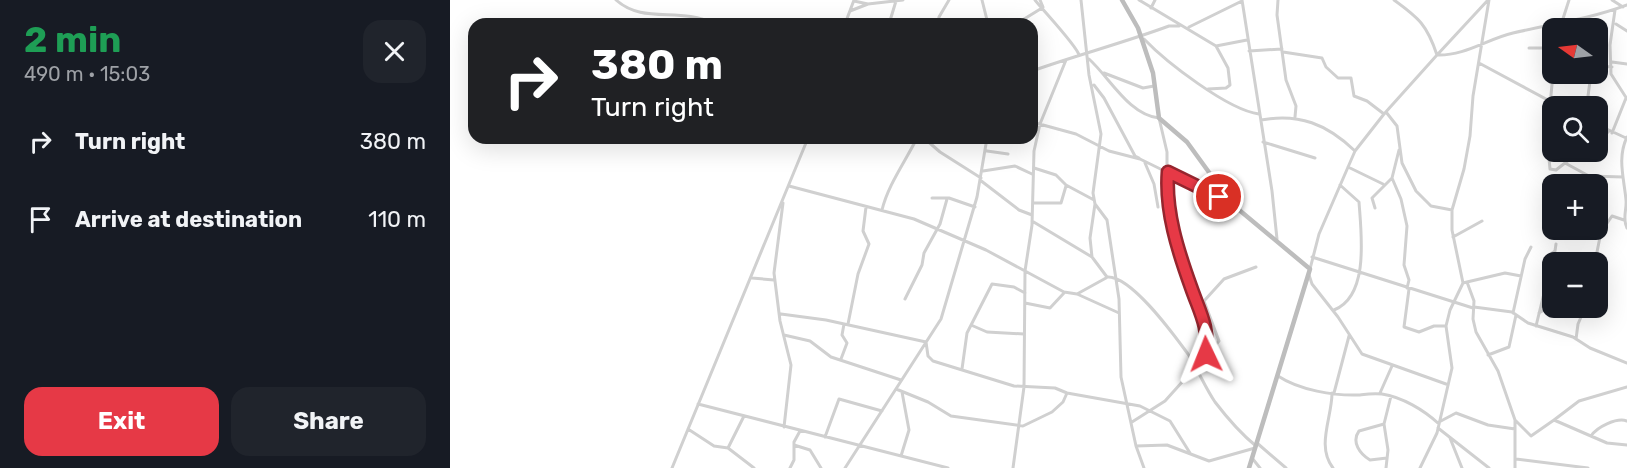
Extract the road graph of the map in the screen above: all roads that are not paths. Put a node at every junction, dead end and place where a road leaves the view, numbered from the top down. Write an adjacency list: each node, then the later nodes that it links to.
1 (616, 0): 27 (street)
2 (854, 0): 20 (street); 26 (street)
3 (903, 0): 18 (street)
4 (949, 0): 30 (street)
5 (982, 0): 31 (street)
6 (1035, 0): 23 (street)
7 (1040, 0): 23 (street)
8 (1081, 0): 50 (street)
9 (1122, 0): 40 (main road)
10 (1139, 0): 24 (street)
11 (1155, 0): 24 (street)
12 (1229, 0): 21 (street)
13 (1278, 0): 47 (street)
14 (1394, 0): 49 (street)
15 (1489, 0): 42 (street); 49 (street)
16 (1569, 0): 33 (street)
17 (1612, 0): 22 (street)
18 (896, 1): 20 (street); 29 (street)
19 (1242, 1): 21 (street); 41 (street)
20 (868, 4): 26 (street)
21 (1234, 4): 38 (street)
22 (1625, 6): 25 (street)
23 (1042, 7): 32 (street); 48 (street)
24 (1151, 8): 36 (street)
25 (1615, 10): 34 (street); 35 (street)
26 (850, 11): 28 (street)
27 (702, 18)
28 (847, 18)
29 (891, 18)
30 (939, 18)
31 (986, 18)
32 (1025, 18)
33 (1563, 18)
34 (1580, 18)
35 (1615, 23): 39 (street); 52 (street)
36 (1179, 26): 38 (street); 40 (street)
37 (1542, 26): 42 (street)
38 (1189, 27): 43 (street)
39 (1627, 31)
40 (1140, 35): 50 (street); 60 (main road); 61 (street)
41 (1247, 40): 43 (street); 46 (street)
42 (1484, 43): 49 (street); 53 (street)
43 (1216, 46): 61 (street)
44 (1529, 48): 45 (street)
45 (1542, 48)
46 (1249, 51): 47 (street); 65 (street)
47 (1283, 51): 64 (street); 66 (street)
48 (1079, 55): 50 (street); 51 (street)
49 (1437, 55): 64 (street)
50 (1088, 56): 58 (street); 59 (street)
51 (1066, 60): 57 (street); 69 (street)
52 (1612, 62): 54 (street); 56 (street)
53 (1479, 63): 62 (street); 116 (street)
54 (1627, 64)
55 (1608, 67): 56 (street)
56 (1612, 68): 63 (street)
57 (1038, 69)
58 (1104, 73): 60 (street); 67 (street)
59 (1093, 83): 81 (street); 87 (street)
60 (1156, 85): 67 (main road)
61 (1208, 89): 65 (street)
62 (1542, 97)
63 (1627, 98): 71 (street)
64 (1385, 113): 82 (street); 84 (street)
65 (1259, 114): 68 (street)
66 (1295, 117): 68 (street); 84 (street)
67 (1159, 118): 96 (street); 110 (main road)
68 (1261, 120): 75 (street)
69 (1040, 124): 73 (street); 81 (street)
70 (1608, 130): 71 (street)
71 (1611, 132): 72 (street); 74 (street)
72 (1608, 134)
73 (1038, 137)
74 (1627, 138): 88 (street)
75 (1263, 142): 86 (street); 123 (street)
76 (806, 144): 104 (street)
77 (914, 144): 115 (street)
78 (931, 144): 100 (street)
79 (987, 144): 83 (street)
80 (1037, 144): 94 (street)
81 (1101, 147): 87 (street); 108 (street)
82 (1399, 150): 99 (street); 116 (street)
83 (987, 151): 85 (street); 95 (street)
84 (1355, 151): 93 (street)
85 (1008, 154)
86 (1315, 158)
87 (1140, 159): 89 (street)
88 (1621, 161): 91 (street); 98 (street)
89 (1144, 162): 96 (street); 113 (street)
90 (1549, 162): 92 (street)
91 (1627, 162)
92 (1565, 163): 98 (street)
93 (1348, 167): 101 (street); 103 (street)
94 (1033, 168): 97 (street); 102 (street)
95 (982, 171): 97 (street); 100 (street)
96 (1168, 172): 110 (street); 165 (street)
97 (1032, 174): 109 (street)
98 (1623, 177): 118 (street)
99 (1392, 178): 101 (street); 141 (street)
100 (981, 179): 112 (street); 117 (street)
101 (1383, 184): 114 (street)
102 (1066, 185): 108 (street); 109 (street)
103 (1340, 185): 129 (street); 133 (street)
104 (789, 186): 107 (street); 111 (street)
105 (932, 198): 106 (street)
106 (947, 199): 112 (street); 120 (street)
107 (783, 201): 138 (street); 139 (street)
108 (1095, 202): 128 (street); 137 (street)
109 (1033, 203): 117 (street)
110 (1232, 204): 123 (main road)
111 (866, 207): 115 (street); 156 (street)
112 (975, 207): 124 (street)
113 (1158, 207)
114 (1375, 208)
115 (882, 210): 120 (street)
116 (1452, 210): 122 (street)
117 (1032, 218): 128 (street); 132 (street)
118 (1624, 220): 121 (street); 127 (street)
119 (1482, 221): 122 (street)
120 (938, 228): 124 (street); 145 (street)
121 (1627, 228)
122 (1453, 237): 140 (street)
123 (1277, 239): 131 (main road)
124 (965, 243): 132 (street); 164 (street)
125 (1556, 244): 152 (street)
126 (1531, 247): 135 (street)
127 (1597, 252)
128 (1092, 257): 136 (street)
129 (1312, 257): 131 (street); 133 (street)
130 (1256, 267): 165 (street)
131 (1310, 269): 134 (main road)
132 (1025, 271): 142 (street); 143 (street)
133 (1360, 273): 141 (street); 149 (street)
134 (1309, 275): 149 (street); 172 (main road)
135 (1521, 276): 140 (street); 154 (street)
136 (1107, 277): 137 (street); 144 (street)
137 (1114, 277): 151 (street); 170 (street)
138 (752, 278): 139 (street); 184 (street)
139 (775, 280): 153 (street)
140 (1465, 282): 146 (street); 148 (street)
141 (1408, 288): 146 (street); 158 (street)
142 (1064, 292): 144 (street); 147 (street)
143 (1025, 293): 147 (street); 157 (street)
144 (1077, 294): 151 (street)
145 (905, 299)
146 (1454, 302): 148 (street); 158 (street)
147 (1025, 303): 160 (street)
148 (1474, 308): 154 (street); 166 (street)
149 (1333, 310): 162 (street)
150 (1542, 311): 152 (street)
151 (1119, 313): 183 (street)
152 (1539, 313): 159 (street)
153 (781, 314): 156 (street); 161 (street)
154 (1515, 314): 159 (street); 166 (street)
155 (1581, 318): 163 (street)
156 (846, 324): 164 (street); 167 (street)
157 (971, 325): 160 (street); 171 (street)
158 (1446, 326): 174 (street)
159 (1536, 326): 163 (street)
160 (1023, 334): 175 (street)
161 (784, 335): 167 (street); 194 (street)
162 (1349, 336): 169 (street); 180 (street)
163 (1576, 339): 168 (street)
164 (926, 342): 171 (street); 173 (street)
165 (1206, 354): 170 (street)
166 (1488, 355): 188 (street)
167 (841, 359): 173 (street)
168 (1627, 363)
169 (1392, 366): 174 (street); 181 (street)
170 (1195, 367): 185 (street); 206 (street)
171 (962, 369): 175 (street)
172 (1278, 376): 180 (street); 206 (main road)
173 (901, 380): 177 (street)
174 (1446, 384): 193 (street)
175 (1024, 387): 179 (street); 195 (street)
176 (1627, 387): 189 (street)
177 (896, 389): 178 (street); 186 (street)
178 (902, 392): 195 (street); 209 (street)
179 (1068, 393): 183 (street); 195 (street)
180 (1333, 393): 181 (street); 226 (street)
181 (1380, 393): 182 (street)
182 (1390, 396): 192 (street); 193 (street)
183 (1127, 403): 185 (street); 191 (street)
184 (698, 404): 187 (street); 196 (street)
185 (1151, 411): 191 (street); 208 (street)
186 (882, 412): 200 (street); 204 (street)
187 (744, 416): 194 (street); 207 (street)
188 (1515, 420): 189 (street); 197 (street)
189 (1554, 420): 199 (street)
190 (1627, 421): 199 (street)
191 (1131, 422): 205 (street)
192 (1384, 424): 211 (street); 211 (street)
193 (1439, 425): 197 (street); 201 (street); 228 (street)
194 (784, 426): 198 (street)
195 (1017, 426): 220 (street)
196 (688, 429): 207 (street); 214 (street)
197 (1515, 429): 212 (street)
198 (800, 431): 200 (street); 203 (street)
199 (1591, 436): 202 (street)
200 (825, 437): 204 (street)
201 (1450, 438): 229 (street); 230 (street)
202 (1627, 444)
203 (794, 445): 216 (street); 217 (street)
204 (858, 445): 209 (street); 218 (street)
205 (1136, 446): 208 (street); 221 (street)
206 (1256, 446): 210 (main road); 213 (street); 225 (street)
207 (728, 448): 215 (street)
208 (1191, 453): 213 (street)
209 (901, 456): 219 (street)
210 (1252, 458): 223 (main road); 224 (street)
211 (1387, 458): 227 (street)
212 (1516, 459): 231 (street); 232 (street)
213 (1209, 461): 222 (street)
214 (672, 468)
215 (754, 468)
216 (790, 468)
217 (821, 468)
218 (845, 468)
219 (948, 468)
220 (1013, 468)
221 (1144, 468)
222 (1207, 468)
223 (1249, 468)
224 (1260, 468)
225 (1286, 468)
226 (1333, 468)
227 (1386, 468)
228 (1420, 468)
229 (1462, 468)
230 (1490, 468)
231 (1515, 468)
232 (1588, 468)

